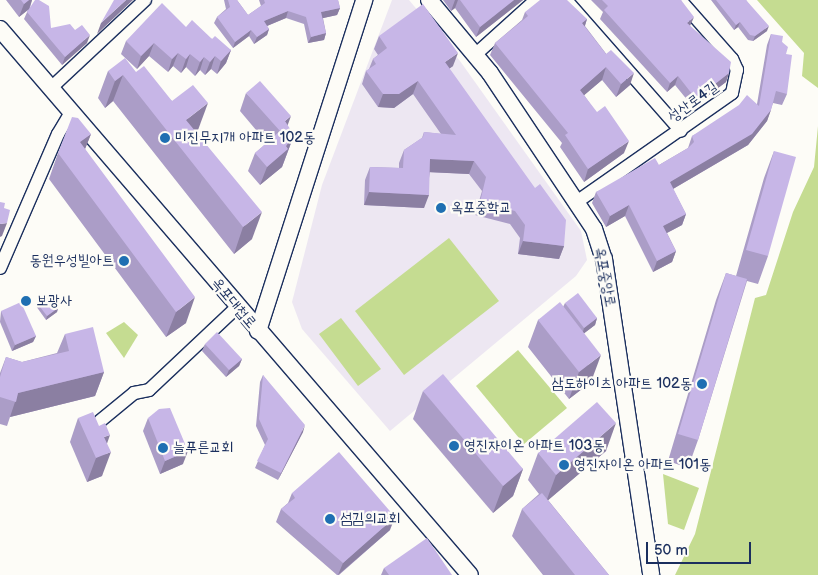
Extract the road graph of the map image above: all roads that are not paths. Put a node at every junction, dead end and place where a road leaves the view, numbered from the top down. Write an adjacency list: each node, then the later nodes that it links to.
1 (145, 0): 9 (street)
2 (364, 0): 16 (street)
3 (429, 0): 8 (street, 옥포중앙로)
4 (536, 0): 8 (street)
5 (566, 0): 11 (street)
6 (680, 0): 11 (street, 성산로4길)
7 (0, 29): 9 (street, 옥포대첩로)
8 (476, 54): 12 (street, 옥포중앙로)
9 (53, 86): 10 (street, 옥포대첩로)
10 (72, 111): 13 (street); 15 (street, 옥포대첩로)
11 (680, 131): 12 (street, 성산로4길)
12 (578, 201): 19 (street, 옥포중앙로)
13 (4, 247): 14 (street)
14 (0, 268)
15 (238, 307): 16 (street, 옥포대첩로); 17 (street)
16 (258, 331): 18 (street, 옥포대첩로)
17 (100, 421)
18 (470, 575)
19 (650, 575)

